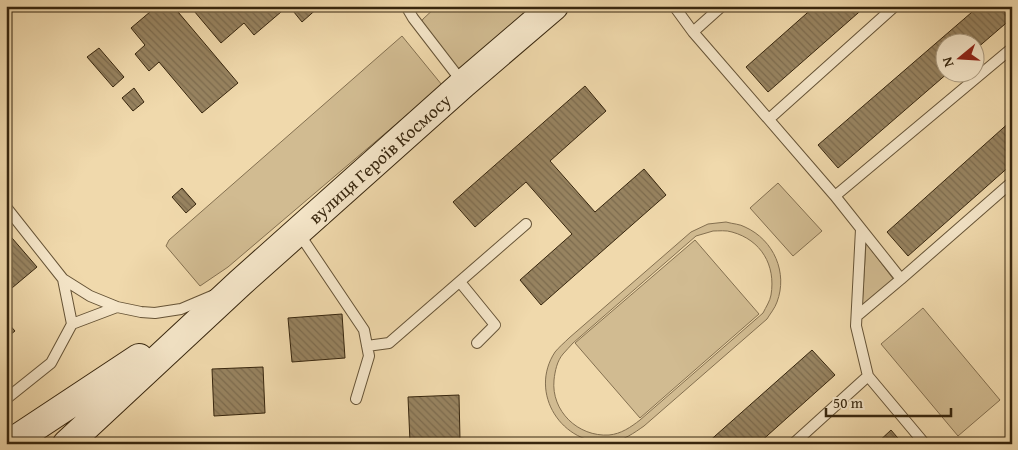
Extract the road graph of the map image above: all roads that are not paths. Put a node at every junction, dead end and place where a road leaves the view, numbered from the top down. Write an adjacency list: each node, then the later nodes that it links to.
1 (406, 6): 8 (lane)
2 (554, 6): 8 (main road, вулиця Героїв Космосу)
3 (674, 6): 6 (lane)
4 (722, 6): 6 (lane)
5 (896, 6): 9 (lane)
6 (693, 32): 9 (lane)
7 (1012, 48): 11 (lane)
8 (463, 84): 15 (main road, вулиця Героїв Космосу)
9 (769, 119): 11 (lane)
10 (1012, 182): 17 (lane)
11 (835, 196): 14 (lane)
12 (6, 207): 16 (lane)
13 (526, 224): 18 (lane)
14 (861, 229): 17 (lane); 22 (lane)
15 (298, 232): 19 (main road, вулиця Героїв Космосу); 25 (lane)
16 (63, 279): 20 (lane); 23 (lane)
17 (900, 279): 22 (lane)
18 (460, 282): 24 (lane); 25 (lane)
19 (240, 283): 20 (lane); 21 (main road, вулиця Героїв Космосу)
20 (117, 307): 23 (lane)
21 (207, 313): 29 (main road, вулиця Героїв Космосу); 30 (main road, вулиця Героїв Космосу)
22 (857, 316): 26 (lane)
23 (72, 324): 27 (lane)
24 (477, 343)
25 (367, 346): 28 (lane)
26 (868, 376): 31 (lane); 32 (lane)
27 (6, 399)
28 (356, 399)
29 (9, 444)
30 (67, 444)
31 (792, 444)
32 (925, 444)

